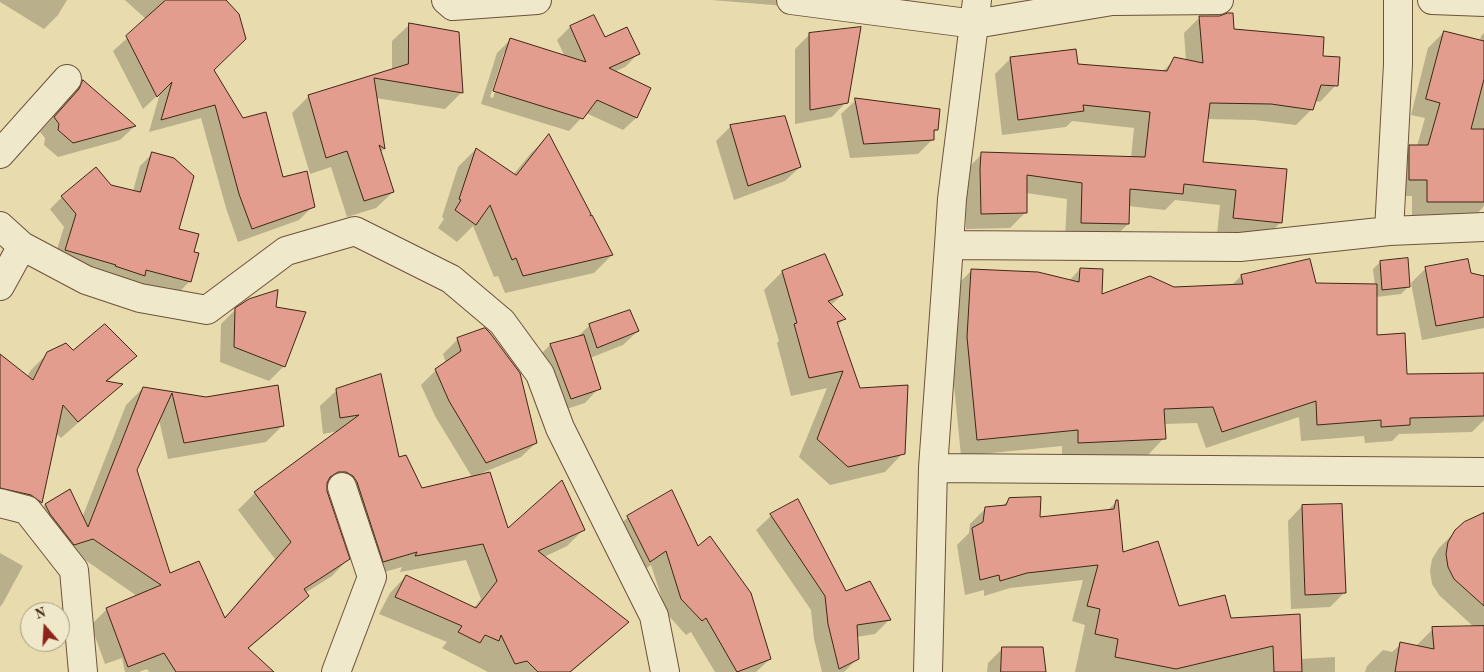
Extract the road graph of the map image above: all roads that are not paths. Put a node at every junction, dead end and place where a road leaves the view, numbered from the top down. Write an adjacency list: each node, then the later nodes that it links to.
1 (446, 0): 2 (street)
2 (537, 0)
3 (791, 0): 8 (street)
4 (1219, 0): 8 (street)
5 (1398, 0): 13 (street)
6 (1432, 0): 7 (street)
7 (1484, 2)
8 (976, 12): 14 (street)
9 (67, 79): 10 (street)
10 (0, 154)
11 (0, 226): 15 (street)
12 (1484, 227): 13 (street)
13 (1389, 231): 14 (street)
14 (949, 244): 17 (street)
15 (22, 246): 16 (street); 23 (street)
16 (0, 286)
17 (933, 468): 18 (street); 24 (street)
18 (1484, 472)
19 (342, 487): 22 (street)
20 (0, 502): 21 (street)
21 (83, 672)
22 (336, 672)
23 (664, 672)
24 (928, 672)

